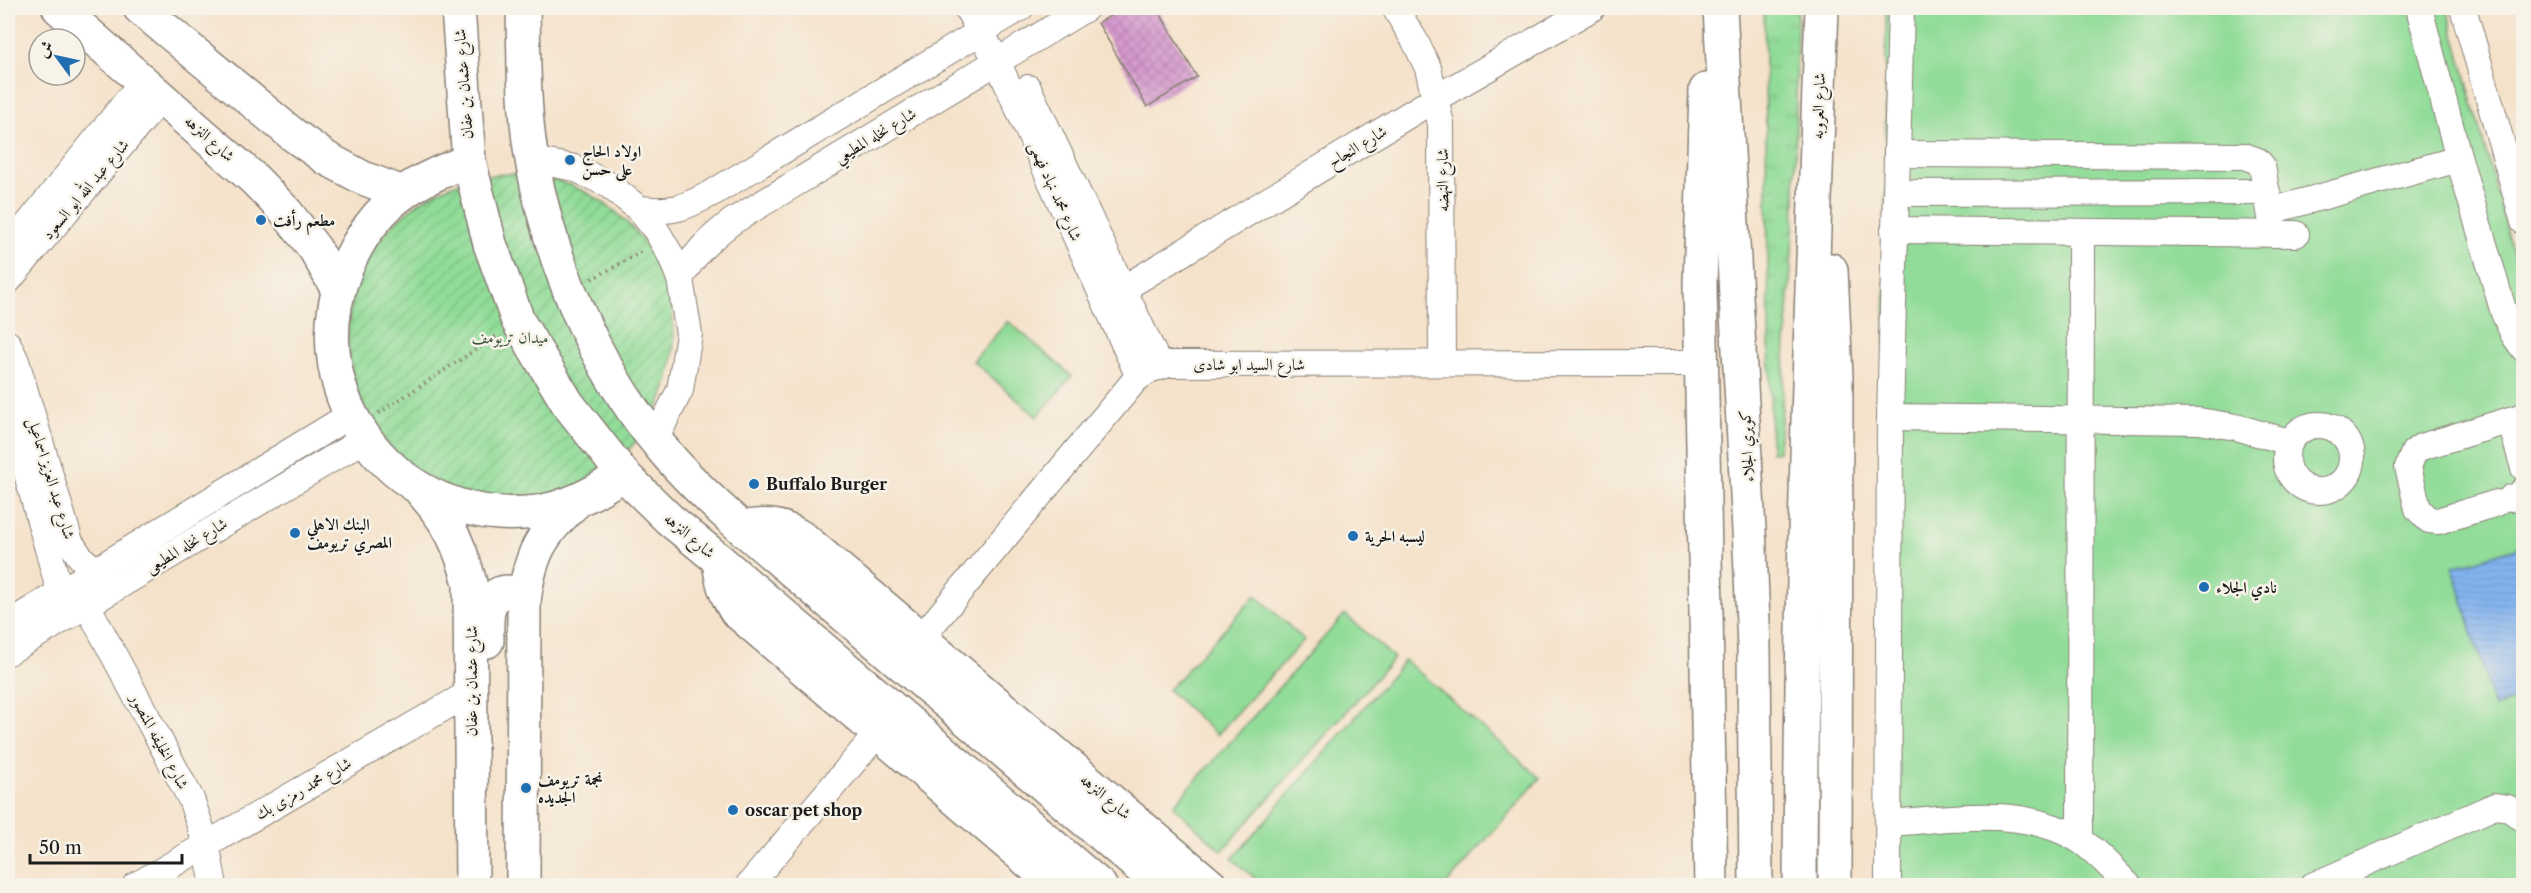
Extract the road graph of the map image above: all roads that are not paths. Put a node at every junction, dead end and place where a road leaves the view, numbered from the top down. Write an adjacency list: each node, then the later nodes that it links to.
1 (59, 8): 17 (main road, شارع النزهه)
2 (140, 8): 23 (main road)
3 (458, 8): 22 (main road, شارع عثمان بن عفان)
4 (523, 8): 21 (main road)
5 (967, 8): 15 (street, شارع محمد نهاد فهمى)
6 (1020, 8): 15 (street, شارع نخله المطيعي)
7 (1086, 8): 16 (street, شارع نخله المطيعي)
8 (1395, 8): 18 (street, شارع النهضه)
9 (1592, 8): 18 (street, شارع النجاح)
10 (1718, 8): 39 (main road); 78 (main road, كوبري الجلاء)
11 (1822, 8): 25 (main road, شارع العروبه)
12 (1901, 8): 19 (street)
13 (2419, 8): 20 (street)
14 (2463, 8): 28 (street)
15 (987, 21): 16 (street, شارع محمد نهاد فهمى); 26 (street, شارع نخله المطيعي)
16 (1004, 57): 32 (street, شارع نخله المطيعي); 34 (street, شارع محمد نهاد فهمى); 40 (street, شارع محمد نهاد فهمى)
17 (153, 89): 31 (street, شارع عبد الله ابو السعود); 33 (street, شارع عبد الله ابو السعود); 35 (main road, شارع النزهه)
18 (1436, 98): 34 (street, شارع النجاح); 38 (street, شارع النهضه)
19 (1897, 154): 24 (street); 27 (street)
20 (2459, 159): 27 (street); 37 (street)
21 (532, 160): 26 (street); 46 (main road)
22 (469, 161): 23 (main road); 49 (main road, شارع النزهه)
23 (403, 193): 35 (main road)
24 (1896, 193): 27 (street); 29 (street)
25 (1815, 204): 79 (main road); 80 (main road)
26 (639, 209): 32 (street)
27 (2277, 218): 30 (street)
28 (2523, 222)
29 (1894, 230): 30 (street); 42 (street)
30 (2081, 232): 44 (street)
31 (8, 249)
32 (680, 279): 46 (street)
33 (8, 280)
34 (1123, 288): 40 (street, شارع محمد نهاد فهمى)
35 (338, 290): 45 (main road)
36 (8, 344): 55 (street, شارع عبد العزيز اسماعيل)
37 (2523, 349)
38 (1442, 363): 39 (street, شارع السيد ابو شادى); 40 (street, شارع السيد ابو شادى)
39 (1701, 363): 77 (main road)
40 (1150, 372): 60 (street)
41 (8, 406): 56 (street, شارع عبد العزيز اسماعيل)
42 (1890, 417): 44 (street); 65 (street)
43 (2517, 418): 48 (street); 51 (street)
44 (2080, 420): 47 (street); 66 (street)
45 (357, 427): 50 (main road); 55 (street, شارع نخله المطيعى); 58 (street, شارع نخله المطيعى)
46 (655, 440): 53 (main road)
47 (2289, 442)
48 (2523, 468)
49 (623, 474): 52 (main road); 54 (main road, شارع النزهه)
50 (421, 490): 52 (main road); 62 (main road, شارع عثمان بن عفان)
51 (2510, 497)
52 (576, 501): 57 (main road)
53 (742, 528): 60 (main road, شارع النزهه); 75 (main road)
54 (719, 560): 63 (main road, شارع النزهه); 74 (main road)
55 (95, 570): 56 (street, شارع نخله المطيعى)
56 (60, 592): 59 (street, شارع نخله المطيعى)
57 (524, 601): 62 (main road); 71 (main road)
58 (87, 605): 61 (street, شارع نخله المطيعى); 67 (street, شارع الخليفه المنصور)
59 (8, 624)
60 (921, 638): 76 (main road, شارع النزهه)
61 (8, 652)
62 (471, 682): 67 (street, شارع محمد رمزى بك); 70 (main road, شارع عثمان بن عفان)
63 (879, 733): 72 (street); 73 (main road, شارع النزهه)
64 (2523, 819): 83 (street)
65 (1888, 823): 66 (street); 81 (street)
66 (2080, 840): 82 (street)
67 (206, 843): 68 (street, شارع محمد رمزى بك); 69 (street, شارع الخليفه المنصور)
68 (135, 885)
69 (214, 885)
70 (472, 885)
71 (523, 885)
72 (748, 885)
73 (1057, 885)
74 (1100, 885)
75 (1162, 885)
76 (1211, 885)
77 (1711, 885)
78 (1756, 885)
79 (1800, 885)
80 (1835, 885)
81 (1888, 885)
82 (2129, 885)
83 (2312, 885)

